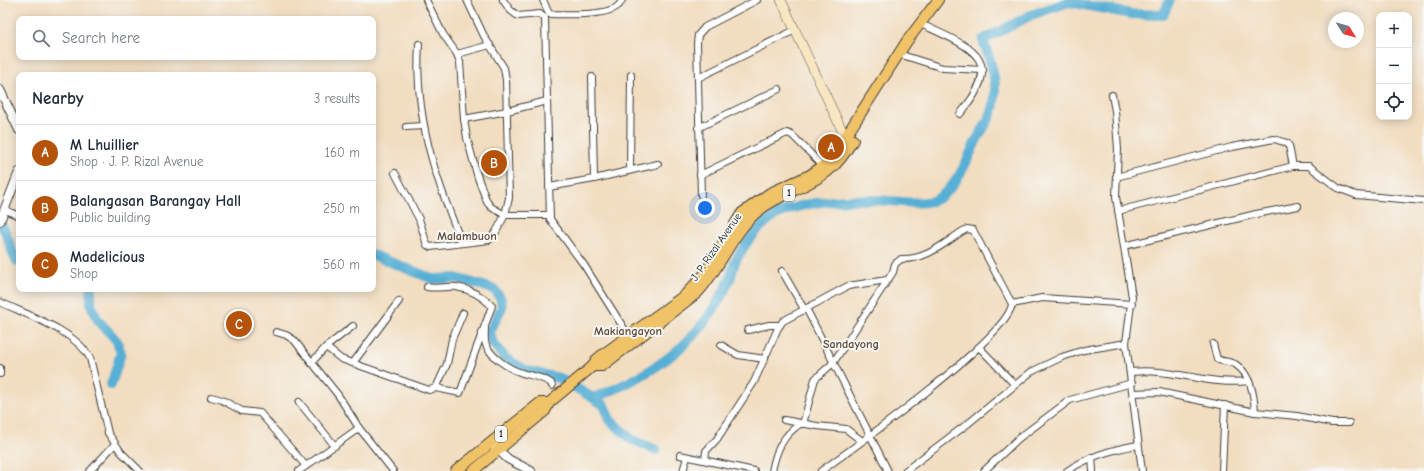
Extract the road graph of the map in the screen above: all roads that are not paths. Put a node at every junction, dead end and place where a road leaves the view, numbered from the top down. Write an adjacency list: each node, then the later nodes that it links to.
1 (426, 0): 15 (street)
2 (467, 0): 14 (street)
3 (503, 0): 9 (street)
4 (543, 0): 9 (street)
5 (622, 0): 9 (street)
6 (757, 0): 20 (street)
7 (781, 0): 11 (main road)
8 (938, 0): 10 (main road, J. P. Rizal Avenue / 1)
9 (547, 16): 24 (street)
10 (920, 24): 12 (main road, J. P. Rizal Avenue / 1); 17 (street)
11 (795, 30): 20 (street); 32 (main road)
12 (913, 34): 16 (main road, J. P. Rizal Avenue / 1); 32 (main road, J. P. Rizal Avenue / 1)
13 (419, 44): 29 (street)
14 (490, 45): 15 (street); 25 (street)
15 (457, 54): 27 (street)
16 (904, 56): 17 (street); 32 (main road, J. P. Rizal Avenue / 1)
17 (983, 70): 26 (street)
18 (631, 75): 36 (street)
19 (592, 77): 40 (street)
20 (698, 78): 31 (street)
21 (779, 89): 31 (street)
22 (0, 90): 28 (street)
23 (1112, 95): 39 (street)
24 (547, 101): 25 (street); 42 (street)
25 (507, 111): 27 (street); 49 (street)
26 (960, 114)
27 (464, 118): 49 (street)
28 (16, 124)
29 (423, 126): 30 (street); 51 (street)
30 (406, 127)
31 (698, 128): 38 (street)
32 (848, 142): 35 (main road, J. P. Rizal Avenue / 1)
33 (658, 164): 36 (street)
34 (1293, 166): 39 (street); 44 (street); 46 (street)
35 (826, 169): 38 (street); 67 (main road, J. P. Rizal Avenue / 1)
36 (630, 170): 40 (street)
37 (395, 173): 51 (street)
38 (700, 175): 43 (street)
39 (1116, 176): 46 (street)
40 (594, 179): 42 (street)
41 (16, 180): 48 (street)
42 (549, 187): 47 (street)
43 (701, 195)
44 (1424, 201)
45 (1298, 206): 52 (street)
46 (1118, 211): 52 (street)
47 (550, 214): 49 (street); 67 (street)
48 (3, 215): 50 (street)
49 (505, 215): 51 (street)
50 (16, 216)
51 (462, 243)
52 (1124, 246): 59 (street)
53 (782, 272): 60 (street)
54 (887, 280): 58 (street); 60 (street); 76 (street)
55 (428, 287): 62 (street)
56 (398, 301): 75 (street)
57 (0, 302): 98 (street)
58 (1012, 304): 59 (street); 72 (street)
59 (1132, 304): 68 (street)
60 (805, 309): 63 (street); 76 (street)
61 (463, 313): 84 (street)
62 (485, 323): 83 (street); 84 (street)
63 (780, 325): 65 (street); 73 (street)
64 (353, 326): 71 (street)
65 (748, 330)
66 (276, 332): 74 (street)
67 (630, 338): 88 (main road, J. P. Rizal Avenue / 1)
68 (1126, 343): 78 (street); 82 (street)
69 (1213, 344): 80 (street)
70 (722, 345): 73 (street)
71 (326, 347): 74 (street); 75 (street)
72 (979, 347): 82 (street); 95 (street)
73 (765, 359): 105 (street)
74 (311, 363): 94 (street)
75 (353, 363): 84 (street)
76 (833, 363): 93 (street); 95 (street)
77 (0, 368): 79 (street)
78 (1131, 372): 80 (street); 81 (street)
79 (0, 374)
80 (1248, 381): 90 (street)
81 (1132, 383): 85 (street); 120 (street)
82 (1014, 384): 119 (street)
83 (552, 386)
84 (436, 388)
85 (1133, 393): 89 (street); 99 (street)
86 (211, 397): 106 (street)
87 (299, 402): 100 (street)
88 (549, 403): 96 (main road, J. P. Rizal Avenue / 1); 101 (main road, J. P. Rizal Avenue / 1)
89 (1225, 405): 90 (street); 124 (street)
90 (1255, 412): 92 (street)
91 (784, 420): 93 (street)
92 (1349, 423)
93 (801, 424): 97 (street); 116 (street)
94 (359, 428): 100 (street); 110 (street)
95 (869, 436): 97 (street); 118 (street)
96 (490, 442): 101 (street); 111 (main road, J. P. Rizal Avenue / 1)
97 (862, 442): 117 (street)
98 (115, 444): 107 (street); 108 (street)
99 (1138, 445): 104 (street); 123 (street)
100 (335, 446): 106 (street)
101 (498, 450): 112 (main road, J. P. Rizal Avenue / 1); 113 (street)
102 (680, 455): 103 (street)
103 (687, 457): 105 (street); 114 (street)
104 (1092, 457): 121 (street); 122 (street)
105 (705, 460): 115 (street)
106 (306, 466): 109 (street)
107 (91, 471)
108 (140, 471)
109 (299, 471)
110 (393, 471)
111 (456, 471)
112 (472, 471)
113 (531, 471)
114 (683, 471)
115 (754, 471)
116 (772, 471)
117 (822, 471)
118 (888, 471)
119 (905, 471)
120 (984, 471)
121 (1067, 471)
122 (1093, 471)
123 (1142, 471)
124 (1222, 471)

